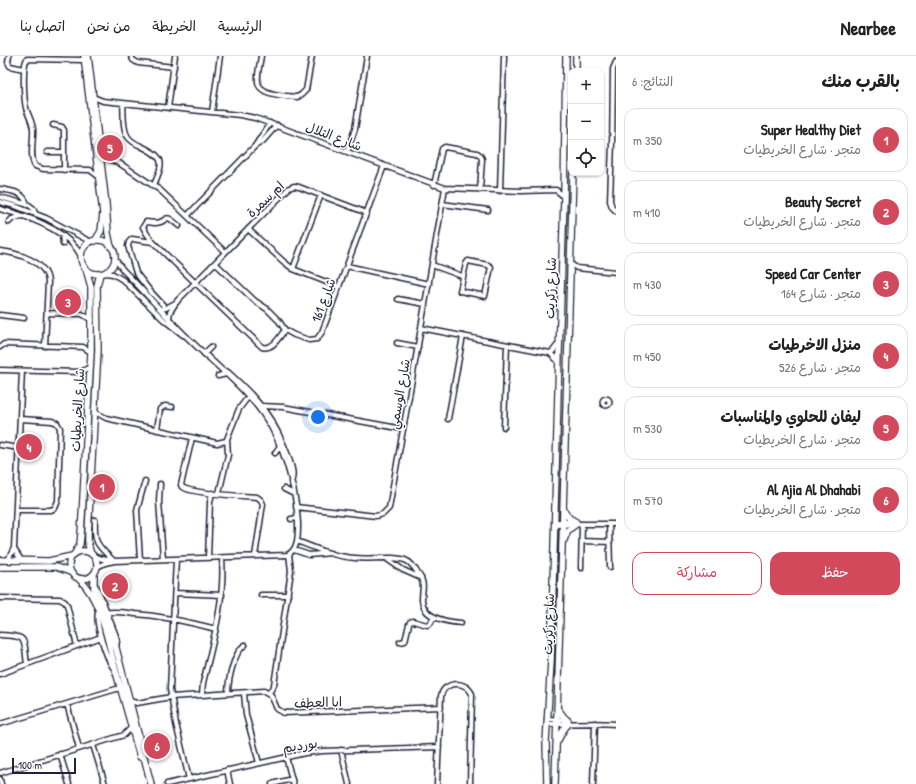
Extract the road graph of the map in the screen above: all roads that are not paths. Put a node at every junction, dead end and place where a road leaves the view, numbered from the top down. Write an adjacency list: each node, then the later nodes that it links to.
1 (9, 56): 15 (street)
2 (131, 56): 13 (street)
3 (175, 56): 13 (street)
4 (220, 56): 22 (street)
5 (261, 56): 6 (street)
6 (312, 56)
7 (366, 56): 29 (street)
8 (504, 56): 46 (street)
9 (566, 56): 39 (street, شارع زكريت)
10 (576, 56): 14 (street)
11 (85, 57): 15 (street); 16 (street); 33 (street)
12 (616, 62): 19 (street)
13 (174, 67): 21 (street)
14 (576, 68)
15 (24, 69): 35 (street)
16 (92, 97): 17 (street, شارع التلال); 20 (street)
17 (103, 101): 18 (street, شارع التلال); 20 (street)
18 (123, 103): 21 (street, شارع التلال); 40 (street)
19 (614, 105): 31 (street)
20 (94, 107): 30 (street)
21 (168, 108): 22 (street, شارع التلال)
22 (212, 112): 23 (street, شارع التلال)
23 (270, 123): 25 (street, شارع التلال); 26 (street)
24 (53, 125): 28 (street)
25 (277, 125): 26 (street); 29 (street, شارع التلال)
26 (255, 146): 58 (street)
27 (47, 152): 28 (street)
28 (64, 152): 35 (street)
29 (347, 152): 34 (street, شارع التلال)
30 (100, 156): 32 (street); 33 (street)
31 (614, 156): 55 (street)
32 (111, 161): 33 (street); 40 (street)
33 (99, 166): 36 (street); 37 (street); 67 (street)
34 (384, 166): 41 (street, شارع التلال); 57 (street)
35 (64, 170): 36 (street)
36 (90, 170): 37 (street)
37 (98, 176): 64 (street)
38 (573, 176): 73 (street, شارع زكريت)
39 (564, 183): 45 (street); 49 (street, شارع زكريت)
40 (154, 185): 58 (street)
41 (434, 185): 43 (street, شارع التلال); 44 (street)
42 (0, 188): 52 (street)
43 (445, 188): 44 (street, شارع التلال); 51 (street, شارع الوسمي)
44 (480, 190): 46 (street, شارع التلال)
45 (556, 190): 46 (street, شارع التلال); 49 (street)
46 (500, 191)
47 (321, 195): 57 (street, ام سمرة); 62 (street, ام سمرة); 78 (street)
48 (0, 197): 52 (street)
49 (564, 198): 106 (street, شارع زكريت)
50 (0, 202): 56 (street)
51 (442, 204): 54 (street); 74 (street, شارع الوسمي)
52 (27, 205): 56 (street)
53 (0, 208): 59 (street)
54 (488, 210)
55 (616, 210)
56 (35, 213): 64 (street)
57 (367, 213): 75 (street, شارع 161)
58 (188, 215): 69 (street)
59 (22, 216): 60 (street); 63 (street)
60 (9, 222)
61 (179, 226): 65 (street)
62 (248, 229): 69 (street, ام سمرة); 78 (street)
63 (62, 234): 66 (street); 70 (street)
64 (93, 242): 67 (street); 70 (street)
65 (153, 242): 82 (street); 85 (street)
66 (63, 244)
67 (111, 247): 71 (street)
68 (0, 251): 95 (street)
69 (225, 252): 72 (street, ام سمرة)
70 (81, 256): 77 (street)
71 (114, 259): 80 (street); 84 (street)
72 (215, 263): 85 (street, ام سمرة); 102 (street, شارع 161)
73 (570, 264): 76 (street); 83 (street, شارع زكريت)
74 (432, 265): 81 (street); 86 (street, شارع الوسمي)
75 (346, 266): 86 (street); 87 (street, شارع 161)
76 (580, 268): 79 (street); 83 (street)
77 (86, 269): 80 (street); 93 (street, شارع الخريطيات)
78 (293, 269): 87 (street)
79 (616, 272)
80 (102, 273): 104 (street); 129 (street, شارع الخريطيات)
81 (462, 276): 81 (street)
82 (139, 278): 84 (street); 88 (street)
83 (570, 278): 158 (street, شارع زكريت)
84 (135, 282): 88 (street)
85 (195, 282): 90 (street, ام سمرة); 102 (street)
86 (429, 284): 91 (street, شارع الوسمي)
87 (338, 287): 102 (street, شارع 161)
88 (155, 299): 92 (street); 94 (street)
89 (398, 299): 91 (street)
90 (177, 302): 94 (street, ام سمرة); 99 (street, ام سمرة)
91 (425, 304): 101 (street, شارع الوسمي)
92 (163, 305)
93 (91, 308): 96 (street); 100 (street, شارع الخريطيات)
94 (160, 309): 99 (street)
95 (47, 313): 96 (street); 109 (street)
96 (82, 314): 100 (street)
97 (0, 315): 98 (street)
98 (24, 318)
99 (170, 318): 104 (street)
100 (92, 320): 105 (street, شارع الخريطيات)
101 (421, 328): 103 (street); 113 (street, شارع الوسمي)
102 (285, 330)
103 (463, 336): 108 (street); 133 (street)
104 (188, 339): 116 (street)
105 (92, 342): 111 (street); 114 (street, شارع الخريطيات)
106 (559, 342): 115 (street); 117 (street, شارع زكريت)
107 (397, 343): 113 (street)
108 (507, 345): 115 (street); 135 (street)
109 (45, 346): 110 (street); 111 (street)
110 (0, 347)
111 (83, 347): 114 (street)
112 (211, 347): 116 (street)
113 (418, 347): 136 (street, شارع الوسمي)
114 (91, 352): 118 (street, شارع الخريطيات)
115 (550, 352): 117 (street)
116 (204, 354): 122 (street)
117 (559, 362): 163 (street, شارع زكريت)
118 (90, 366): 121 (street); 124 (street, شارع الخريطيات)
119 (0, 370): 120 (street)
120 (22, 371): 121 (street); 132 (street)
121 (81, 372): 124 (street)
122 (224, 373): 123 (street); 125 (street); 126 (street)
123 (218, 376)
124 (90, 378): 140 (street, شارع الخريطيات)
125 (248, 397): 130 (street); 139 (street)
126 (262, 406): 128 (street); 130 (street)
127 (172, 407): 137 (street)
128 (270, 407): 130 (street); 136 (street)
129 (95, 412): 131 (street); 134 (street, شارع الخريطيات)
130 (265, 413): 143 (street); 149 (street)
131 (106, 418): 134 (street); 137 (street)
132 (21, 419): 144 (street); 159 (street)
133 (448, 419)
134 (95, 424): 141 (street, شارع الخريطيات)
135 (504, 427)
136 (403, 429): 157 (street, شارع الوسمي)
137 (157, 430): 138 (street)
138 (192, 438): 139 (street); 154 (street)
139 (226, 441): 155 (street)
140 (86, 444): 141 (street); 146 (street, شارع الخريطيات)
141 (93, 444): 147 (street, شارع الخريطيات)
142 (0, 445): 144 (street)
143 (280, 446): 145 (street); 149 (street)
144 (19, 448): 159 (street)
145 (275, 453)
146 (85, 471): 147 (street); 151 (street, شارع الخريطيات)
147 (92, 472): 152 (street, شارع الخريطيات)
148 (145, 481): 190 (street)
149 (291, 482): 156 (street)
150 (160, 484): 184 (street)
151 (84, 486): 152 (street); 178 (street, شارع الخريطيات)
152 (91, 486): 168 (street, شارع الخريطيات)
153 (284, 489): 156 (street)
154 (212, 493): 155 (street); 182 (street)
155 (219, 493): 181 (street)
156 (294, 494): 157 (street)
157 (296, 507): 160 (street)
158 (563, 508): 164 (street, شارع زكريت); 165 (street)
159 (16, 510): 175 (street)
160 (297, 518): 161 (street); 170 (street)
161 (290, 519)
162 (95, 523): 168 (street); 191 (street)
163 (555, 523): 164 (street); 230 (street, شارع زكريت)
164 (562, 523): 165 (street); 174 (street, شارع زكريت)
165 (579, 524): 166 (street); 172 (street); 174 (street)
166 (609, 524): 167 (street); 173 (street)
167 (616, 524)
168 (88, 526): 180 (street, شارع الخريطيات)
169 (292, 535): 170 (street)
170 (297, 535): 171 (street)
171 (297, 541): 176 (street); 177 (street)
172 (582, 541): 173 (street); 194 (street)
173 (610, 542): 195 (street)
174 (562, 546): 228 (street, شارع زكريت)
175 (14, 548): 188 (street); 189 (street)
176 (294, 550): 177 (street); 179 (street)
177 (332, 553): 186 (street)
178 (74, 554): 180 (street); 189 (street); 196 (street)
179 (289, 554): 181 (street); 203 (street)
180 (93, 556): 191 (street); 193 (street)
181 (256, 556): 183 (street)
182 (208, 558): 183 (street); 185 (street)
183 (222, 558): 201 (street)
184 (162, 559): 185 (street); 190 (street)
185 (176, 559): 200 (street)
186 (387, 559): 198 (street); 198 (street)
187 (0, 560): 188 (street)
188 (8, 560): 189 (street)
189 (20, 560)
190 (140, 560): 191 (street)
191 (114, 561): 193 (street)
192 (0, 567): 196 (street)
193 (97, 567): 197 (street)
194 (581, 568)
195 (610, 568)
196 (70, 572): 199 (street)
197 (94, 574): 199 (street); 205 (street)
198 (421, 578): 206 (street)
199 (79, 579): 205 (street)
200 (175, 593): 201 (street); 207 (street)
201 (222, 595): 209 (street)
202 (261, 595): 203 (street)
203 (288, 596): 221 (street)
204 (0, 598): 214 (street)
205 (103, 612): 207 (street); 211 (street); 216 (street); 218 (street)
206 (434, 617): 208 (street); 212 (street)
207 (173, 619): 209 (street); 223 (street)
208 (461, 623)
209 (216, 629): 222 (street)
210 (0, 635): 215 (street)
211 (101, 637): 214 (street); 216 (street)
212 (400, 642)
213 (244, 645): 219 (street)
214 (77, 646): 215 (street)
215 (27, 664): 217 (street)
216 (116, 671): 218 (street)
217 (0, 674)
218 (123, 687): 224 (street); 226 (street); 229 (street)
219 (228, 693): 220 (street); 222 (street)
220 (244, 693): 221 (street); 246 (street)
221 (269, 693): 227 (street, ابا العطف)
222 (202, 694): 223 (street)
223 (171, 697): 225 (street); 250 (street)
224 (129, 701): 225 (street); 229 (street)
225 (138, 703): 229 (street)
226 (67, 704): 234 (street); 242 (street)
227 (440, 707): 241 (street); 261 (street)
228 (557, 708): 231 (street, شارع زكريت); 232 (street)
229 (129, 709): 236 (street); 255 (street)
230 (547, 722): 231 (street); 262 (street)
231 (556, 722): 232 (street); 239 (street, شارع زكريت)
232 (570, 722): 233 (street); 239 (street)
233 (595, 723): 235 (street); 264 (street)
234 (0, 724)
235 (616, 724)
236 (131, 728): 237 (street); 238 (street)
237 (124, 735): 238 (street); 240 (street)
238 (134, 737): 255 (street)
239 (556, 744): 263 (street)
240 (93, 745): 242 (street); 254 (street)
241 (438, 747): 243 (street, بورديم); 260 (street)
242 (79, 748): 244 (street)
243 (341, 750): 245 (street, بورديم); 259 (street)
244 (60, 754): 248 (street); 253 (street)
245 (286, 757): 246 (street, بورديم); 251 (street)
246 (258, 763): 247 (street, بورديم)
247 (227, 770): 250 (street, بورديم); 257 (street)
248 (0, 774)
249 (0, 779): 252 (street)
250 (189, 779): 256 (street, بورديم)
251 (292, 782): 258 (street)
252 (1, 784)
253 (69, 784)
254 (105, 784)
255 (150, 784)
256 (167, 784)
257 (230, 784)
258 (272, 784)
259 (349, 784)
260 (437, 784)
261 (470, 784)
262 (546, 784)
263 (555, 784)
264 (593, 784): 265 (street)
265 (597, 784)

